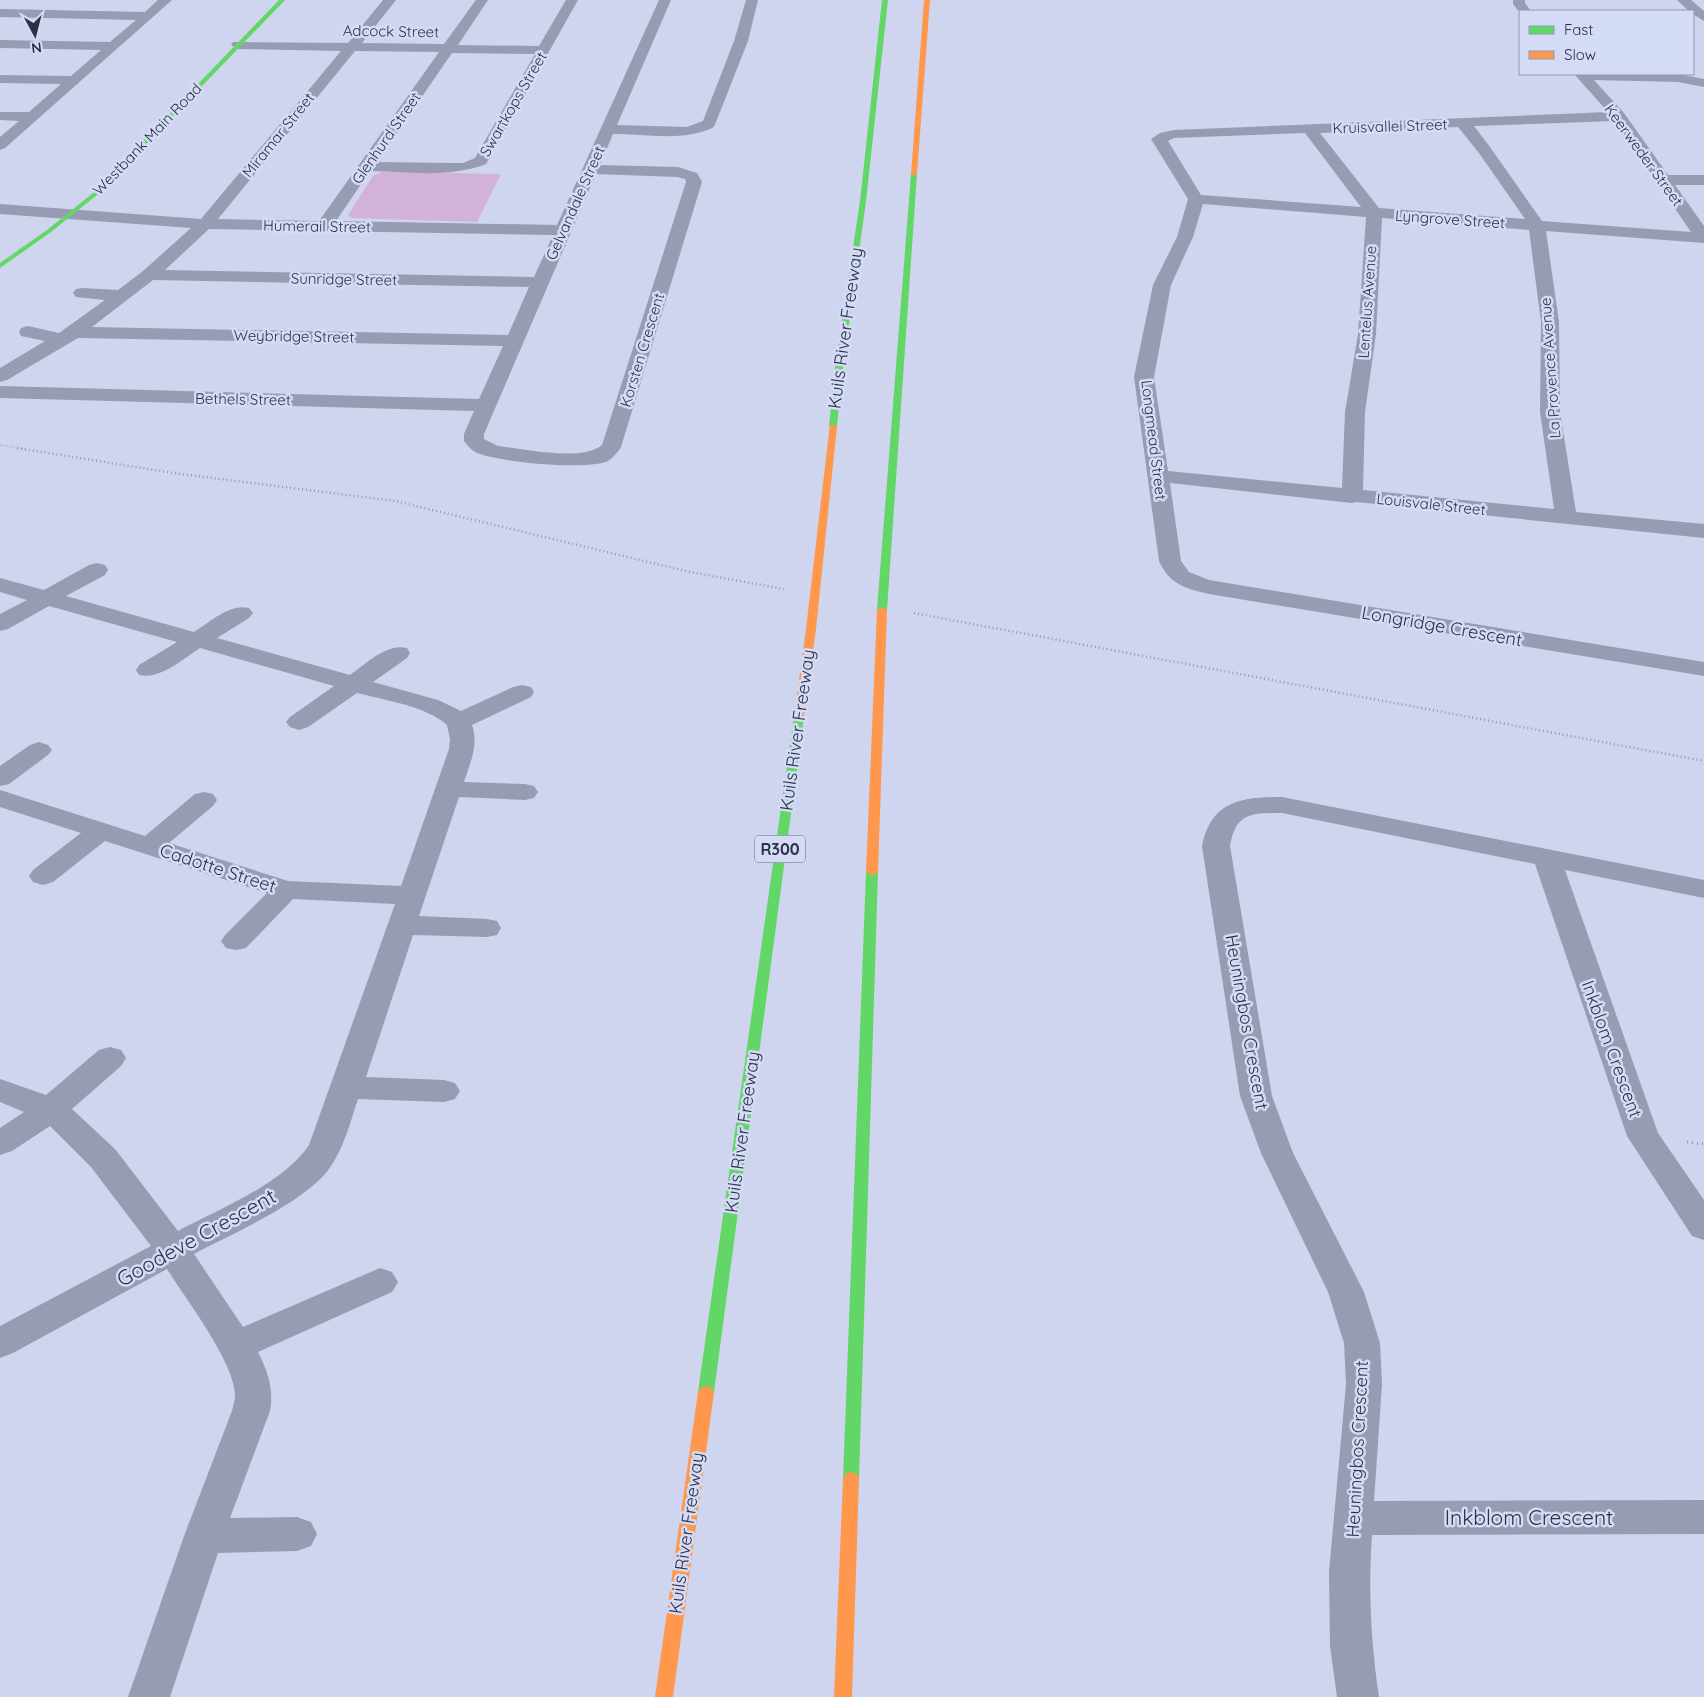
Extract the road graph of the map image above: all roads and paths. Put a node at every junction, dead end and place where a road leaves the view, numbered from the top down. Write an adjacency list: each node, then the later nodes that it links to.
1 (166, 0): 12 (street)
2 (282, 0): 15 (main road, Westbank Main Road)
3 (390, 0): 17 (street, Miramar Street)
4 (482, 0): 18 (street, Glenhurd Street)
5 (572, 0): 19 (street, Swartkops Street)
6 (664, 0): 29 (street, Gelvandale Street)
7 (752, 0): 29 (street)
8 (884, 0): 108 (main road, Kuils River Freeway / R300)
9 (927, 0): 109 (main road)
10 (1683, 0): 13 (street)
11 (0, 13): 12 (street)
12 (148, 16): 16 (street)
13 (1704, 17)
14 (0, 44): 16 (street)
15 (238, 45): 17 (street, Adcock Street); 38 (main road, Westbank Main Road)
16 (113, 46): 22 (street)
17 (351, 47): 18 (street, Adcock Street); 39 (street, Miramar Street)
18 (448, 48): 19 (street, Adcock Street); 31 (street, Glenhurd Street)
19 (543, 50): 31 (street, Swartkops Street)
20 (1582, 75): 23 (street); 26 (street, Keerweder Street)
21 (0, 78): 22 (street)
22 (74, 80): 25 (street)
23 (1704, 83)
24 (0, 116): 25 (street)
25 (33, 116): 30 (street)
26 (1619, 116): 27 (street, Kruisvallei Street); 33 (street, Keerweder Street)
27 (1463, 123): 28 (street, Kruisvallei Street); 40 (street, La Provence Avenue)
28 (1310, 129): 35 (street, Kruisvallei Street); 37 (street)
29 (607, 130): 32 (street, Gelvandale Street)
30 (0, 145)
31 (367, 166): 41 (street, Glenhurd Street)
32 (590, 169): 42 (street, Gelvandale Street); 53 (street, Korsten Crescent)
33 (1663, 180): 34 (street); 43 (street, Keerweder Street)
34 (1704, 180)
35 (1196, 199): 37 (street, Lyngrove Street); 55 (street, Longmead Street)
36 (0, 209): 38 (street, Humerail Street)
37 (1374, 213): 40 (street, Lyngrove Street); 56 (street, Lentelus Avenue)
38 (71, 214): 39 (street, Humerail Street); 44 (main road, Westbank Main Road)
39 (205, 224): 41 (street, Humerail Street); 45 (street, Bethels Street)
40 (1537, 225): 43 (street, Lyngrove Street); 57 (street, La Provence Avenue)
41 (324, 226): 42 (street, Humerail Street)
42 (563, 230): 46 (street, Gelvandale Street)
43 (1704, 238)
44 (0, 266)
45 (149, 274): 46 (street, Sunridge Street); 48 (street, Bethels Street)
46 (540, 282): 51 (street, Gelvandale Street)
47 (82, 293): 48 (street)
48 (121, 296): 50 (street, Bethels Street)
49 (28, 332): 50 (street)
50 (68, 336): 51 (street, Weybridge Street); 52 (street, Bethels Street)
51 (514, 341): 53 (street, Gelvandale Street)
52 (1, 379): 53 (street, Bethels Street)
53 (486, 405)
54 (0, 445): 60 (path)
55 (1158, 476): 56 (street, Louisvale Street); 61 (street, Longmead Street)
56 (1352, 496): 57 (street, Louisvale Street)
57 (1566, 517): 58 (street, Louisvale Street)
58 (1704, 531)
59 (97, 570): 63 (street)
60 (690, 572)
61 (1181, 578): 69 (street, Longridge Crescent)
62 (0, 585): 63 (street)
63 (46, 599): 65 (street); 67 (street)
64 (241, 613): 67 (street)
65 (0, 624)
66 (1024, 633): 76 (path)
67 (197, 640): 70 (street); 71 (street)
68 (398, 653): 71 (street)
69 (1704, 669)
70 (148, 670)
71 (355, 684): 73 (street); 74 (street)
72 (522, 692): 74 (street)
73 (299, 722)
74 (458, 722): 78 (street, Goodeve Crescent)
75 (39, 750): 77 (street)
76 (1704, 761)
77 (0, 778)
78 (448, 789): 79 (street); 88 (street, Goodeve Crescent)
79 (525, 792)
80 (0, 798): 82 (street, Cadotte Street)
81 (204, 800): 83 (street, Cadotte Street)
82 (100, 831): 83 (street, Cadotte Street); 85 (street)
83 (149, 846): 87 (street, Cadotte Street)
84 (1547, 858): 86 (street, Heuningbos Crescent); 98 (street, Inkblom Crescent); 104 (street, Heuningbos Crescent)
85 (43, 876)
86 (1704, 889)
87 (286, 890): 88 (street, Cadotte Street); 91 (street, Cadotte Street)
88 (412, 896): 89 (street, Goodeve Crescent)
89 (401, 925): 90 (street); 93 (street, Goodeve Crescent)
90 (487, 928)
91 (236, 942)
92 (110, 1058): 96 (street)
93 (346, 1087): 95 (street); 99 (street, Goodeve Crescent)
94 (0, 1090): 96 (street)
95 (444, 1091)
96 (52, 1110): 97 (street); 99 (street)
97 (0, 1143)
98 (1704, 1226)
99 (173, 1250): 101 (street, Goodeve Crescent); 102 (street)
100 (380, 1282): 102 (street)
101 (0, 1344)
102 (236, 1346): 106 (street)
103 (1704, 1516): 104 (street, Inkblom Crescent)
104 (1353, 1518): 110 (street, Heuningbos Crescent)
105 (297, 1534): 106 (street)
106 (204, 1536): 107 (street)
107 (149, 1697)
108 (664, 1697)
109 (843, 1697)
110 (1358, 1697)

